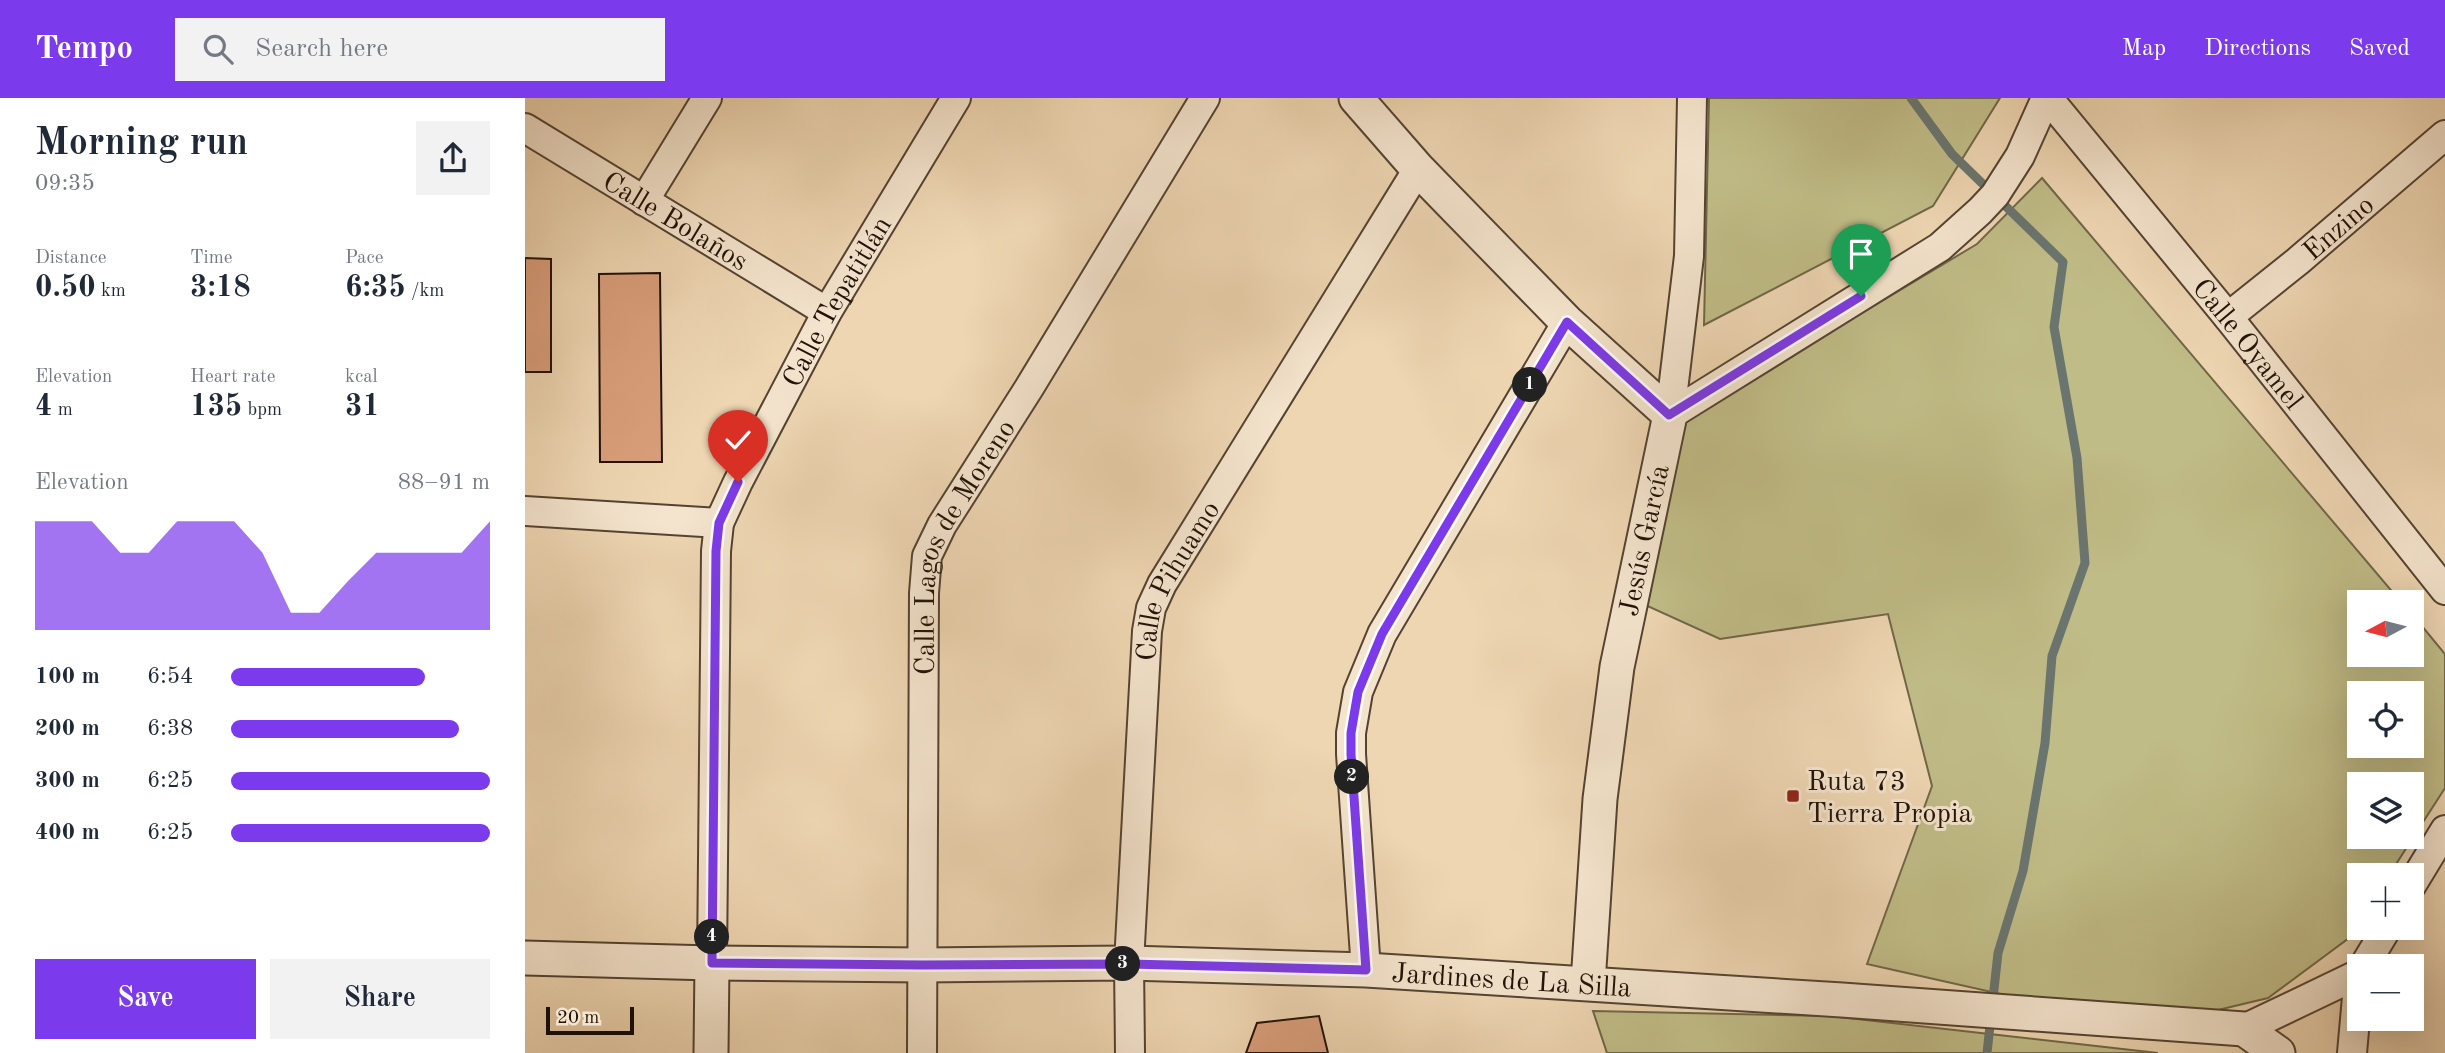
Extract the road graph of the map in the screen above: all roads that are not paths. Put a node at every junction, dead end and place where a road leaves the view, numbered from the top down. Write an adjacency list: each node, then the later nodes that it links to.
1 (706, 98): 10 (street)
2 (956, 98): 11 (street, Calle Tepatitlán)
3 (1205, 98): 23 (street, Calle Lagos de Moreno)
4 (1356, 98): 9 (street)
5 (2047, 98): 12 (street, Calle Oyamel); 14 (street)
6 (1689, 101): 14 (street, Jesús García)
7 (525, 128): 10 (street, Calle Bolaños)
8 (2445, 135): 12 (street, Enzino)
9 (1417, 169): 13 (street); 22 (street, Calle Pihuamo)
10 (644, 201): 11 (street, Calle Bolaños)
11 (827, 312): 16 (street, Calle Tepatitlán)
12 (2228, 317): 17 (street, Calle Oyamel)
13 (1567, 322): 14 (street); 24 (street)
14 (1669, 415): 26 (street, Jesús García)
15 (525, 511): 16 (street)
16 (719, 523): 21 (street, Calle Tepatitlán)
17 (2445, 590)
18 (2445, 830): 19 (street)
19 (2424, 865)
20 (525, 958): 21 (street, Jardines de La Silla)
21 (712, 963): 23 (street, Jardines de La Silla); 29 (street, Calle Tepatitlán)
22 (1129, 964): 23 (street, Jardines de La Silla); 24 (street, Jardines de La Silla); 31 (street, Calle Pihuamo)
23 (923, 965): 30 (street, Calle Lagos de Moreno)
24 (1366, 970): 26 (street, Jardines de La Silla)
25 (2347, 981): 27 (street)
26 (1588, 983): 27 (street, Jardines de La Silla)
27 (2244, 1029): 32 (street)
28 (2354, 1031): 33 (street)
29 (711, 1053)
30 (922, 1053)
31 (1130, 1053)
32 (2278, 1053)
33 (2352, 1053)

